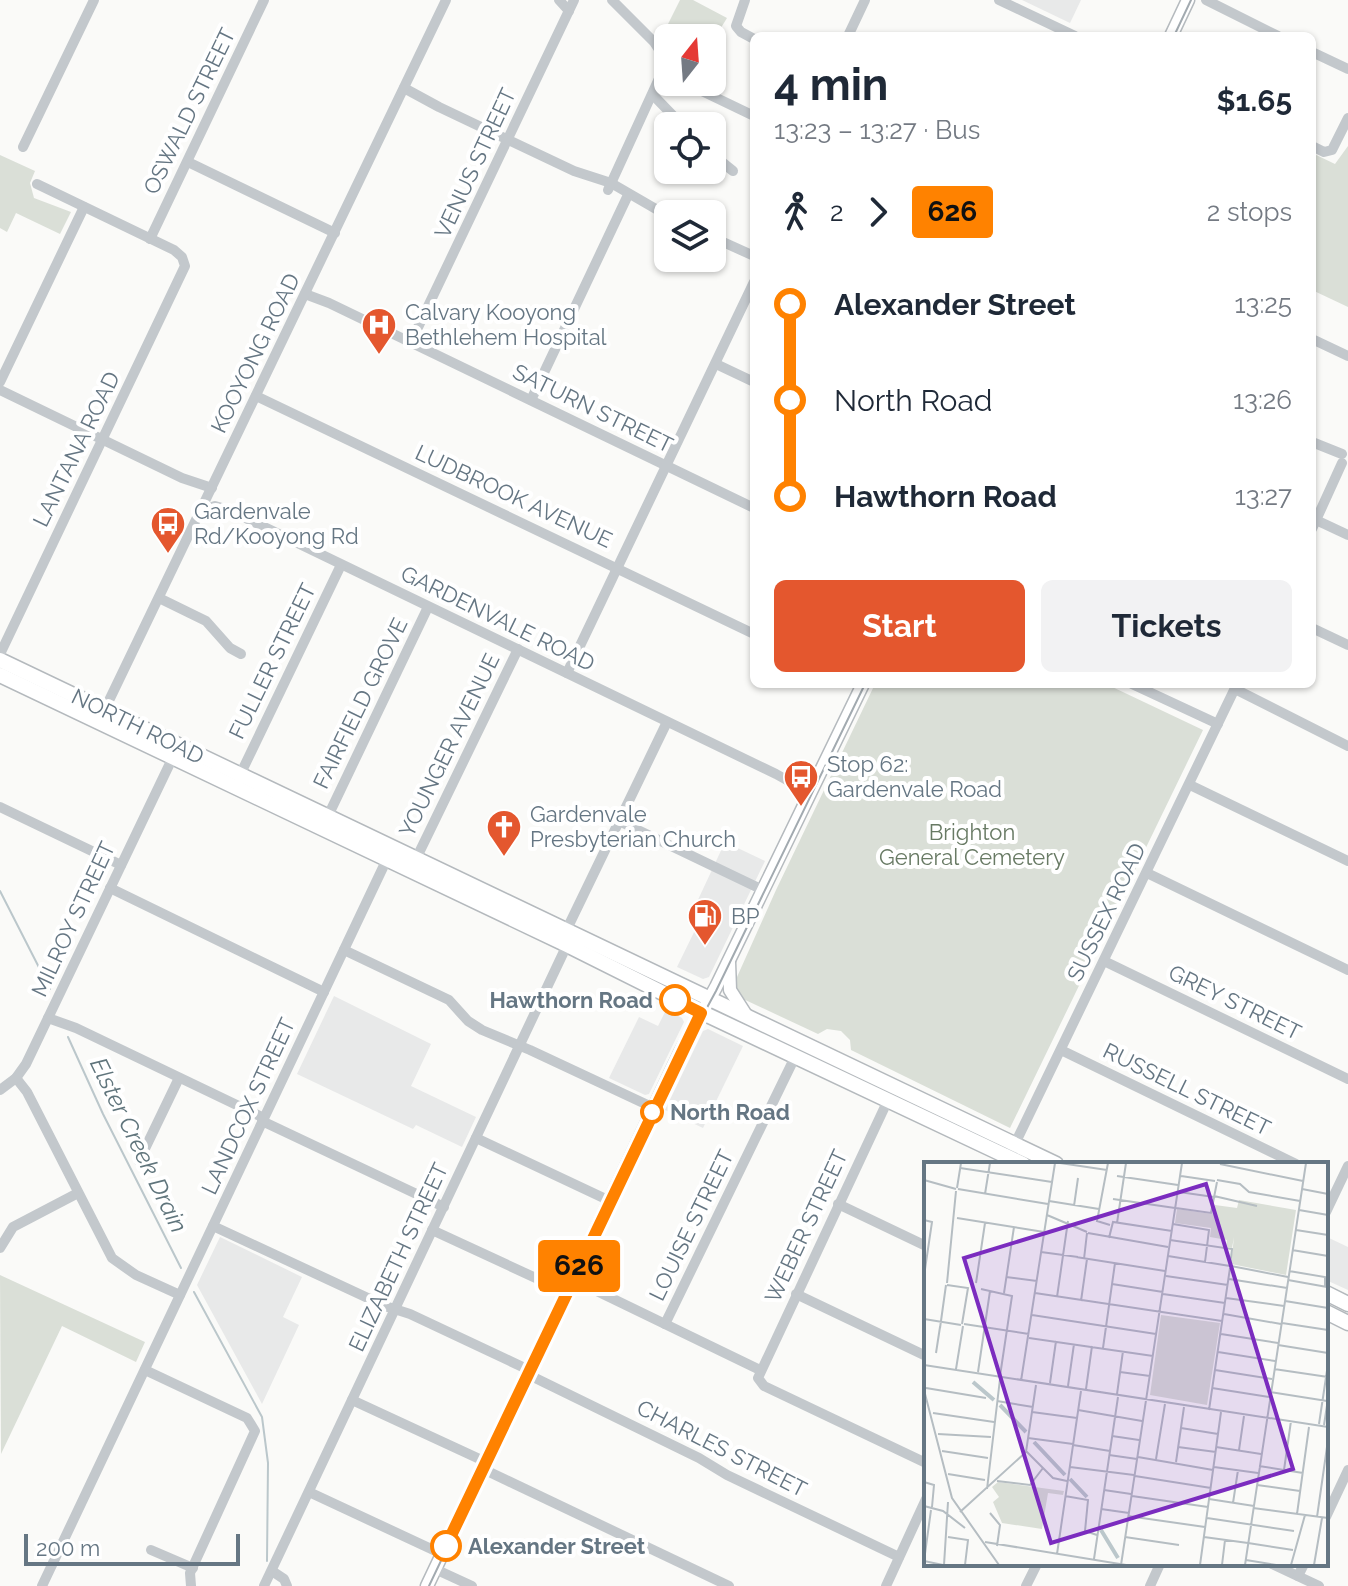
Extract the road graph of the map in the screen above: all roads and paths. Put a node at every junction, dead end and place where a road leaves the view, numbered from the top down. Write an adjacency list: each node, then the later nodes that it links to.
1 (94, 0): 29 (street)
2 (264, 0): 31 (street, OSWALD STREET)
3 (446, 0): 22 (street, KOOYONG ROAD)
4 (559, 0): 12 (street)
5 (612, 0): 19 (street)
6 (745, 0): 18 (street)
7 (865, 0): 14 (street)
8 (999, 0): 15 (street)
9 (1188, 0): 16 (main road)
10 (1197, 0): 13 (street)
11 (1206, 0): 13 (street)
12 (572, 5): 28 (street, VENUS STREET)
13 (1219, 8): 17 (street)
14 (850, 32)
15 (1067, 32)
16 (1173, 32)
17 (1270, 32)
18 (750, 37)
19 (654, 42)
20 (1316, 54): 21 (street)
21 (1347, 69)
22 (402, 91): 28 (street); 39 (street, KOOYONG ROAD)
23 (653, 95): 25 (street); 35 (street)
24 (712, 96): 26 (street)
25 (669, 112)
26 (750, 114)
27 (1348, 118): 30 (street)
28 (508, 139): 35 (street); 46 (street, VENUS STREET)
29 (23, 147)
30 (1316, 148)
31 (188, 162): 39 (street); 40 (street, OSWALD STREET)
32 (726, 165): 33 (street)
33 (733, 171)
34 (37, 184): 37 (street)
35 (610, 187): 36 (street)
36 (627, 198): 38 (street); 53 (street)
37 (84, 207): 40 (street); 50 (street)
38 (654, 210)
39 (336, 230): 44 (street, KOOYONG ROAD)
40 (150, 239): 54 (street, LANTANA ROAD)
41 (726, 243): 42 (street)
42 (750, 254)
43 (750, 291): 48 (street)
44 (306, 292): 46 (street, SATURN STREET); 52 (street, KOOYONG ROAD)
45 (1316, 341): 47 (street)
46 (411, 342): 53 (street, SATURN STREET)
47 (1348, 356)
48 (716, 364): 49 (street); 57 (street)
49 (750, 380)
50 (0, 382)
51 (0, 390): 54 (street)
52 (256, 396): 58 (street, KOOYONG ROAD); 65 (street, LUDBROOK AVENUE)
53 (531, 400): 57 (street, SATURN STREET)
54 (103, 440): 58 (street); 73 (street, LANTANA ROAD)
55 (1316, 444): 56 (street)
56 (1345, 458): 61 (street)
57 (667, 466): 59 (street, SATURN STREET); 65 (street)
58 (210, 491): 60 (street, KOOYONG ROAD)
59 (750, 506)
60 (202, 510): 64 (street, GARDENVALE ROAD); 66 (street, KOOYONG ROAD)
61 (1316, 521)
62 (1316, 526): 63 (street)
63 (1348, 535)
64 (341, 565): 67 (street, GARDENVALE ROAD); 85 (street, FULLER STREET)
65 (618, 568): 69 (street, LUDBROOK AVENUE); 74 (street)
66 (159, 598): 72 (street); 80 (street, KOOYONG ROAD)
67 (428, 607): 71 (street, GARDENVALE ROAD); 90 (street, FAIRFIELD GROVE)
68 (1316, 630): 70 (street)
69 (750, 632)
70 (1348, 645)
71 (518, 649): 74 (street, GARDENVALE ROAD); 93 (street, YOUNGER AVENUE)
72 (241, 654)
73 (0, 657): 80 (highway, NORTH ROAD)
74 (567, 673): 81 (street, GARDENVALE ROAD)
75 (0, 675): 80 (highway, NORTH ROAD)
76 (859, 688): 87 (main road)
77 (1141, 688): 82 (street)
78 (1236, 688): 82 (street, SUSSEX ROAD)
79 (1238, 688): 83 (street)
80 (102, 716): 84 (highway, NORTH ROAD); 85 (highway, NORTH ROAD)
81 (667, 722): 87 (street, GARDENVALE ROAD); 91 (street, ELIZABETH STREET)
82 (1218, 724): 86 (street, SUSSEX ROAD)
83 (1348, 746)
84 (173, 757): 88 (highway, NORTH ROAD); 95 (street, MILROY STREET)
85 (240, 775): 88 (highway, NORTH ROAD)
86 (1190, 785): 94 (street); 96 (street, SUSSEX ROAD)
87 (811, 790): 98 (main road)
88 (281, 802): 90 (highway, NORTH ROAD); 92 (highway, NORTH ROAD)
89 (0, 807): 95 (street)
90 (328, 816): 93 (highway, NORTH ROAD)
91 (619, 821): 98 (street); 99 (street, ELIZABETH STREET)
92 (387, 859): 99 (highway, NORTH ROAD); 100 (street, LANDCOX STREET)
93 (416, 859): 99 (highway, NORTH ROAD)
94 (1348, 861)
95 (121, 865): 97 (street, MILROY STREET)
96 (1147, 873): 102 (street, SUSSEX ROAD); 103 (street)
97 (110, 888): 105 (street); 109 (street, MILROY STREET)
98 (763, 890): 101 (main road)
99 (566, 938): 104 (highway, NORTH ROAD); 106 (highway, NORTH ROAD); 111 (street, ELIZABETH STREET)
100 (344, 950): 105 (street, LANDCOX STREET); 111 (street)
101 (729, 959): 107 (main road); 110 (main road)
102 (1104, 961): 112 (street, SUSSEX ROAD); 116 (street, GREY STREET)
103 (1348, 970)
104 (667, 978): 106 (highway); 107 (highway, NORTH ROAD)
105 (324, 992): 120 (street, LANDCOX STREET)
106 (660, 992): 108 (highway, NORTH ROAD)
107 (710, 998): 108 (main road); 110 (highway, NORTH ROAD)
108 (701, 1013): 113 (highway, NORTH ROAD); 119 (main road)
109 (50, 1015): 114 (street, MILROY STREET); 115 (street)
110 (747, 1016): 122 (highway, NORTH ROAD)
111 (519, 1046): 119 (street); 121 (street, ELIZABETH STREET)
112 (1061, 1050): 122 (street, SUSSEX ROAD); 125 (street, RUSSELL STREET)
113 (795, 1057): 118 (highway, NORTH ROAD); 145 (street, LOUISE STREET)
114 (16, 1078): 117 (street, MILROY STREET); 127 (street)
115 (179, 1078): 120 (street); 123 (street)
116 (1348, 1079)
117 (0, 1090)
118 (888, 1100): 122 (highway, NORTH ROAD); 129 (street, WEBER STREET)
119 (654, 1108): 128 (main road)
120 (263, 1120): 131 (street); 132 (street, LANDCOX STREET)
121 (476, 1138): 128 (street); 131 (street, ELIZABETH STREET)
122 (1015, 1155): 124 (highway, NORTH ROAD)
123 (139, 1161)
124 (1047, 1162)
125 (1292, 1162)
126 (1348, 1166): 130 (street)
127 (78, 1193): 135 (street); 140 (street)
128 (610, 1201): 136 (main road)
129 (838, 1204): 134 (street); 138 (street, WEBER STREET)
130 (1328, 1205)
131 (444, 1207): 133 (street, ELIZABETH STREET)
132 (213, 1226): 140 (street, LANDCOX STREET); 142 (street, CHARLES STREET)
133 (432, 1230): 137 (street); 142 (street, ELIZABETH STREET)
134 (924, 1245)
135 (0, 1248)
136 (572, 1279): 137 (main road); 145 (street)
137 (566, 1292): 149 (main road)
138 (796, 1294): 146 (street); 148 (street, WEBER STREET)
139 (1328, 1294): 141 (highway)
140 (180, 1295): 147 (street, LANDCOX STREET)
141 (1348, 1304)
142 (395, 1309): 149 (street, CHARLES STREET); 150 (street, ELIZABETH STREET)
143 (1328, 1313): 144 (highway)
144 (1348, 1323)
145 (665, 1324): 148 (street)
146 (924, 1355)
147 (145, 1370): 165 (street); 169 (street, LANDCOX STREET)
148 (760, 1370): 151 (street)
149 (528, 1372): 152 (main road); 159 (street, CHARLES STREET)
150 (352, 1400): 152 (street); 154 (street, ELIZABETH STREET)
151 (924, 1462)
152 (484, 1466): 158 (main road); 174 (street)
153 (1348, 1470): 156 (street)
154 (309, 1492): 158 (street); 166 (street, ELIZABETH STREET)
155 (924, 1503): 159 (street)
156 (1328, 1513)
157 (151, 1550): 165 (street)
158 (442, 1554): 164 (main road)
159 (899, 1557): 175 (street)
160 (1036, 1566): 176 (street)
161 (1159, 1566): 177 (street)
162 (1276, 1566): 167 (street)
163 (1303, 1566): 167 (street)
164 (435, 1569): 172 (main road); 173 (street)
165 (191, 1570): 170 (street)
166 (274, 1570): 168 (street, ELIZABETH STREET); 171 (street)
167 (1298, 1576): 178 (street)
168 (265, 1584)
169 (42, 1586)
170 (191, 1586)
171 (287, 1586)
172 (427, 1586)
173 (472, 1586)
174 (729, 1586)
175 (886, 1586)
176 (1026, 1586)
177 (1150, 1586)
178 (1319, 1586)

